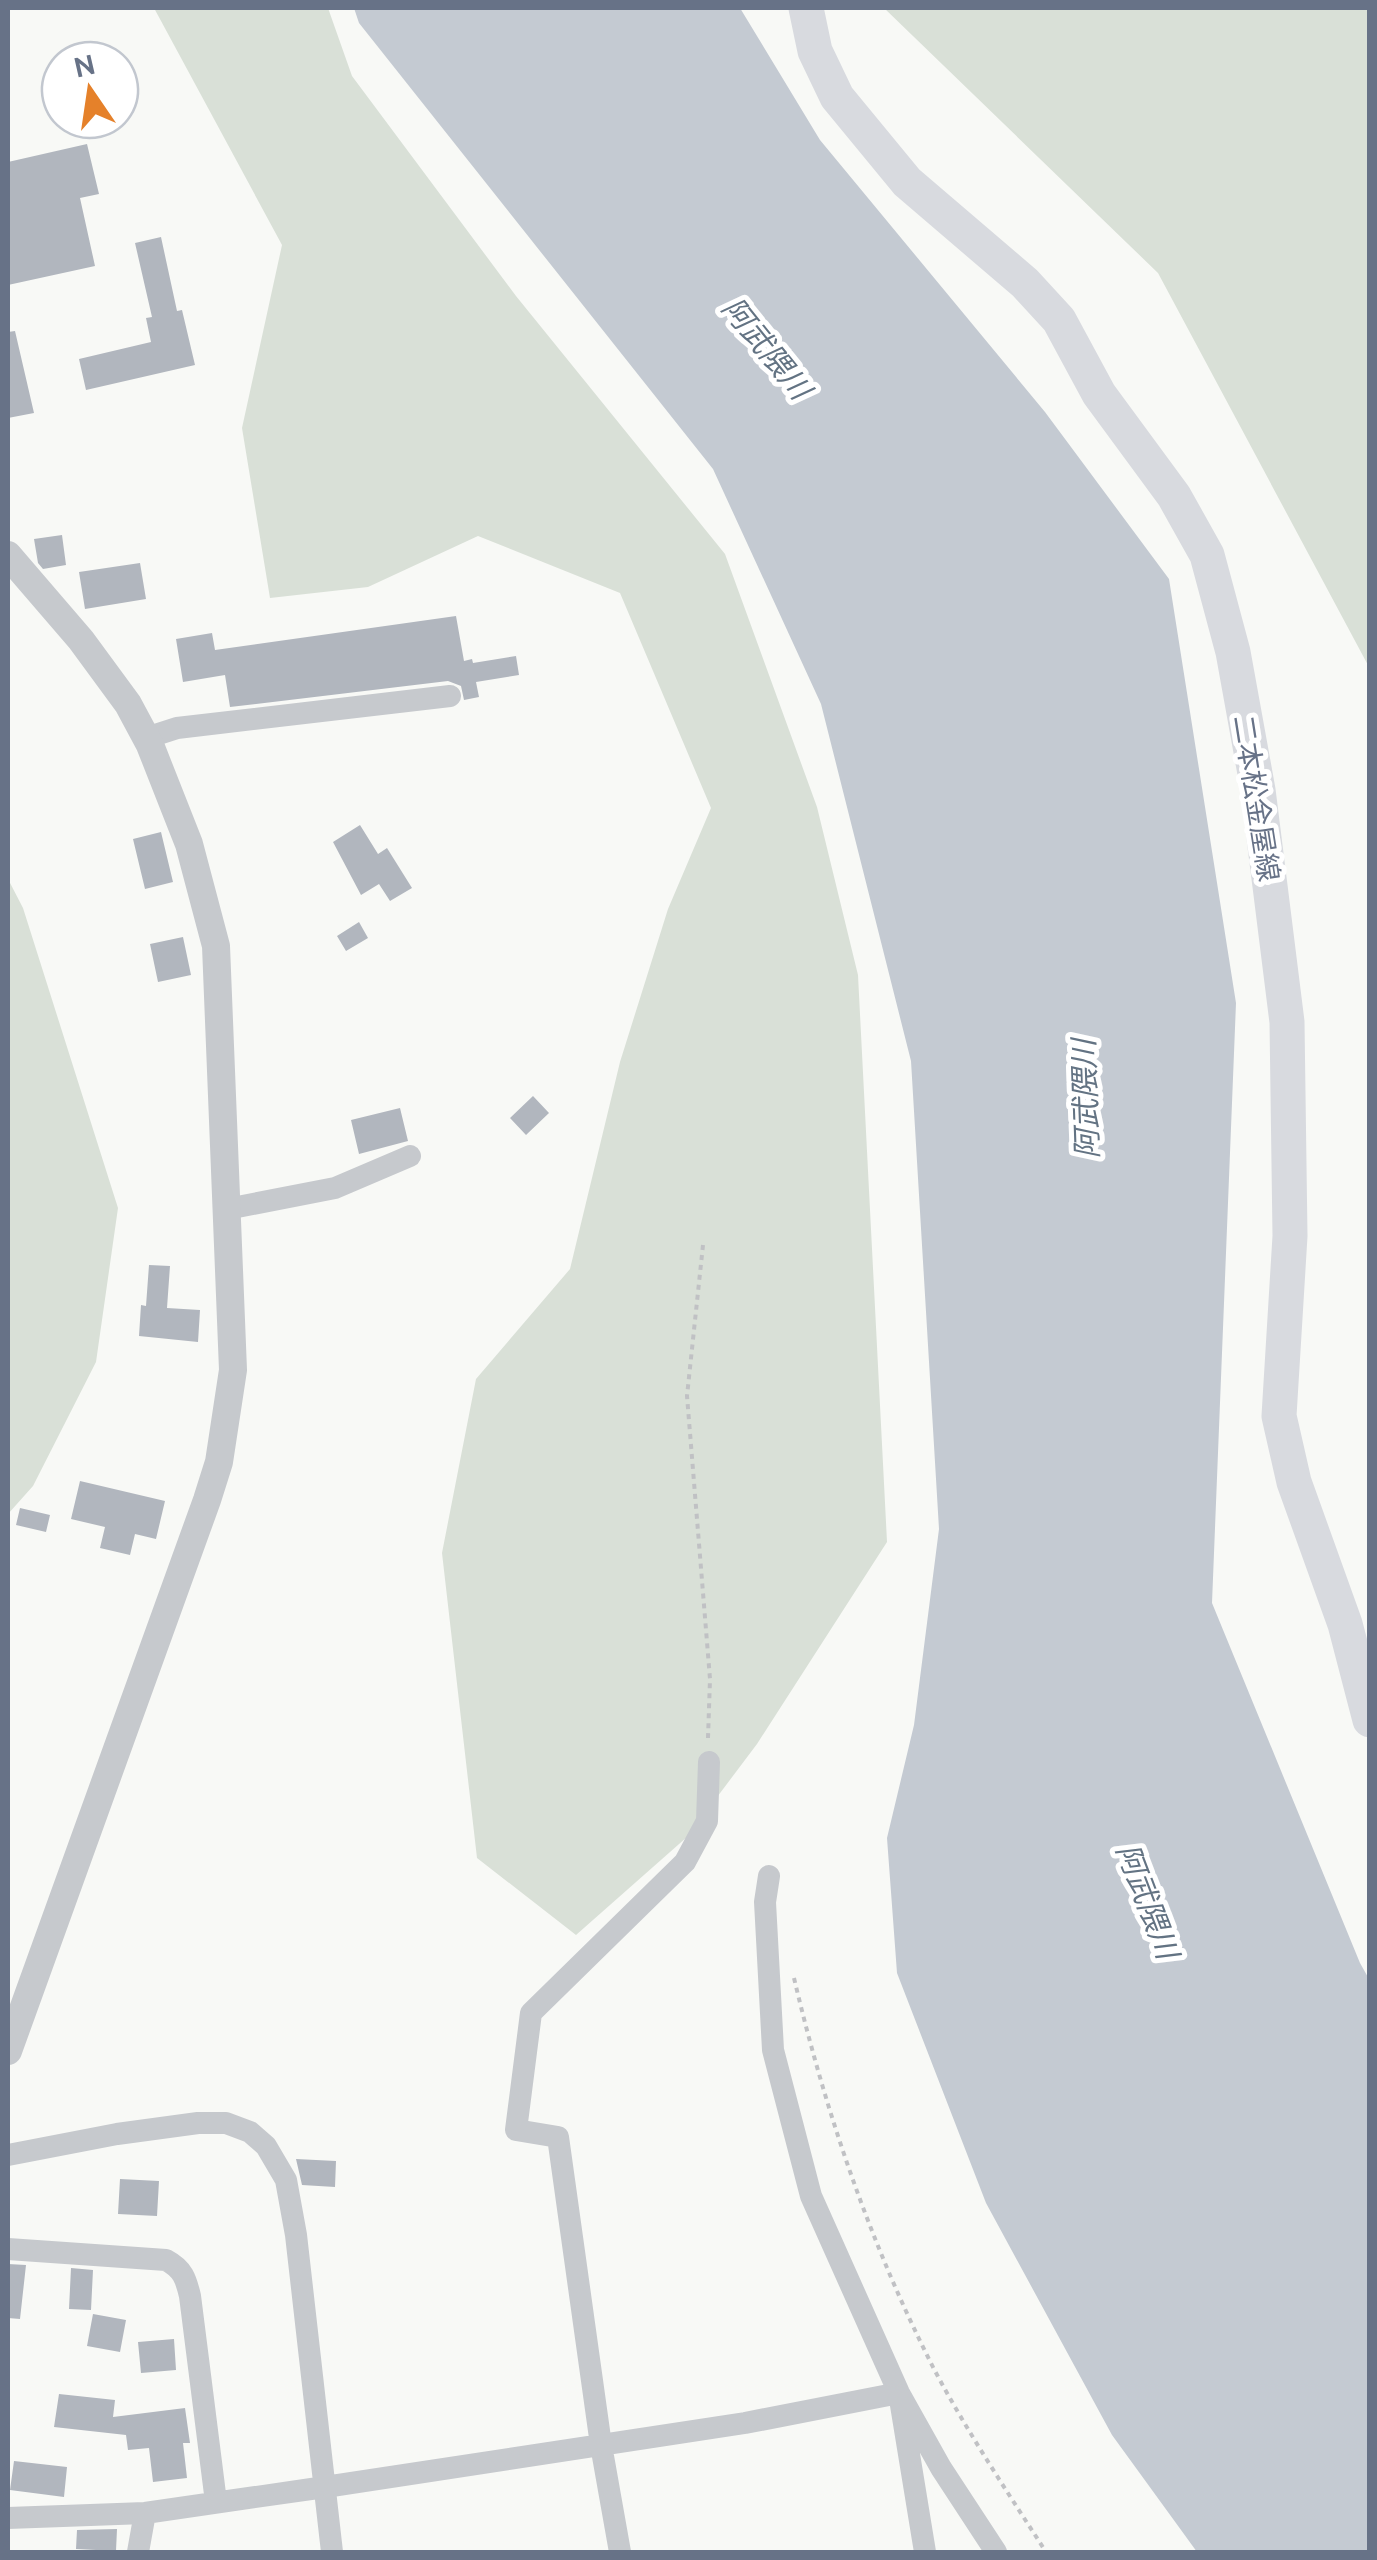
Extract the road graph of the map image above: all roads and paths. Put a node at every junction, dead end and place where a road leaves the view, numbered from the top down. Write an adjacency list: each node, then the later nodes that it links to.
1 (806, 8): 8 (main road, 二本松金屋線)
2 (8, 556): 4 (street)
3 (450, 696): 4 (street)
4 (146, 738): 6 (street)
5 (410, 1156): 6 (street)
6 (227, 1209): 12 (street)
7 (703, 1245): 9 (path)
8 (1370, 1720)
9 (709, 1762): 16 (street)
10 (769, 1876): 15 (street)
11 (793, 1975): 26 (path)
12 (8, 2050)
13 (8, 2155): 17 (street)
14 (8, 2249): 18 (street)
15 (900, 2393): 16 (street); 24 (street); 25 (street)
16 (602, 2445): 17 (street); 23 (street)
17 (325, 2487): 18 (street); 22 (street)
18 (216, 2502): 19 (street)
19 (145, 2512): 20 (street); 21 (street)
20 (8, 2518)
21 (138, 2552)
22 (332, 2552)
23 (620, 2552)
24 (925, 2552)
25 (996, 2552)
26 (1046, 2552)

